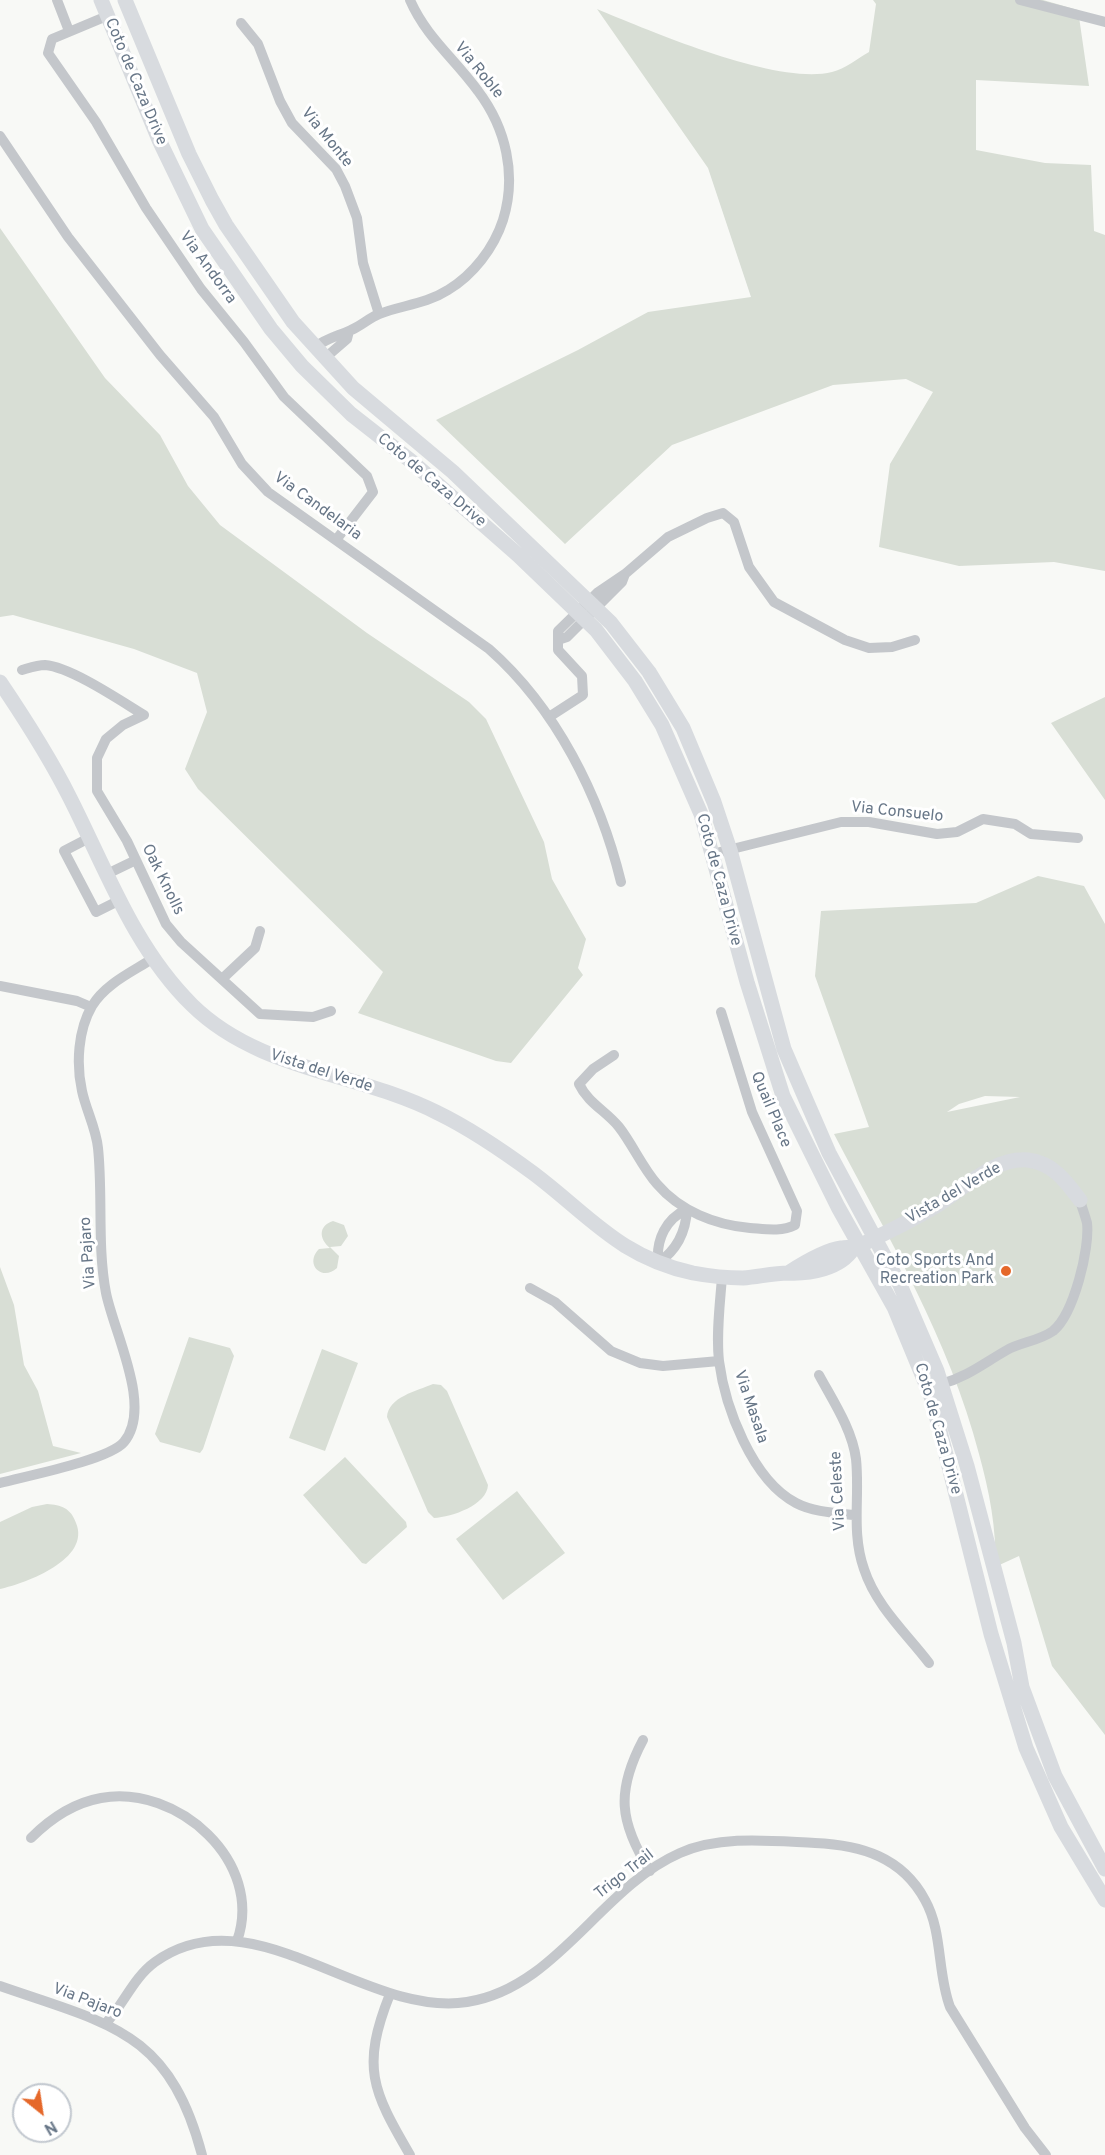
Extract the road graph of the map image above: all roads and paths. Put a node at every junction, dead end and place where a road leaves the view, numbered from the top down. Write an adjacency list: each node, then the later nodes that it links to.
1 (57, 0): 9 (street)
2 (101, 0): 6 (main road, Coto de Caza Drive)
3 (410, 0): 11 (street, Via Roble)
4 (1020, 0): 7 (street)
5 (127, 4): 6 (main road); 12 (main road, Coto de Caza Drive)
6 (107, 16): 9 (street, Via Andorra); 15 (main road, Coto de Caza Drive)
7 (1105, 22)
8 (242, 23): 11 (street, Via Monte)
9 (69, 31): 13 (street, Via Andorra)
10 (0, 136): 13 (street, Via Candelaria)
11 (379, 314): 12 (street, Via Roble)
12 (320, 353): 14 (main road, Coto de Caza Drive)
13 (336, 540): 19 (street, Via Candelaria)
14 (592, 604): 15 (street); 16 (street); 22 (main road, Coto de Caza Drive)
15 (580, 615): 19 (street); 23 (main road, Coto de Caza Drive)
16 (915, 640)
17 (22, 670): 24 (street, Oak Knolls)
18 (0, 682): 20 (main road, Vista del Verde)
19 (549, 717): 26 (street, Via Candelaria)
20 (89, 838): 25 (main road, Vista del Verde); 27 (street)
21 (1078, 838): 22 (street, Via Consuelo)
22 (730, 850): 23 (street, Via Consuelo); 38 (main road, Coto de Caza Drive)
23 (712, 854): 39 (main road, Coto de Caza Drive)
24 (136, 860): 25 (street); 30 (street, Oak Knolls)
25 (106, 874): 27 (main road, Vista del Verde)
26 (621, 882)
27 (120, 900): 29 (main road, Vista del Verde)
28 (260, 931): 30 (street)
29 (152, 959): 32 (street, Via Pajaro); 40 (main road, Vista del Verde)
30 (222, 979): 33 (street, Oak Knolls)
31 (0, 986): 32 (street)
32 (91, 1007): 46 (street, Via Pajaro)
33 (332, 1011)
34 (720, 1012): 37 (street, Quail Place)
35 (614, 1055): 37 (street)
36 (1080, 1200): 38 (main road, Vista del Verde); 45 (street)
37 (687, 1209): 40 (street); 40 (street)
38 (875, 1239): 39 (main road, Vista del Verde); 45 (main road, Coto de Caza Drive)
39 (856, 1247): 41 (main road, Vista del Verde); 52 (main road, Coto de Caza Drive)
40 (658, 1263): 41 (main road, Vista del Verde)
41 (722, 1277): 43 (street, Via Masala)
42 (530, 1288): 43 (street)
43 (719, 1361): 47 (street, Via Masala)
44 (819, 1375): 47 (street, Via Celeste)
45 (941, 1384): 51 (main road, Coto de Caza Drive)
46 (0, 1484)
47 (854, 1515): 48 (street, Via Celeste)
48 (929, 1663)
49 (644, 1740): 53 (street)
50 (31, 1838): 55 (street)
51 (1103, 1859): 52 (street)
52 (1083, 1866): 54 (main road, Coto de Caza Drive)
53 (650, 1871): 57 (street, Trigo Trail); 61 (street, Trigo Trail)
54 (1105, 1900)
55 (237, 1941): 57 (street, Trigo Trail); 58 (street, Trigo Trail)
56 (0, 1986): 58 (street, Via Pajaro)
57 (390, 1994): 60 (street)
58 (106, 2023): 59 (street, Via Pajaro)
59 (202, 2155)
60 (410, 2155)
61 (1046, 2155)

